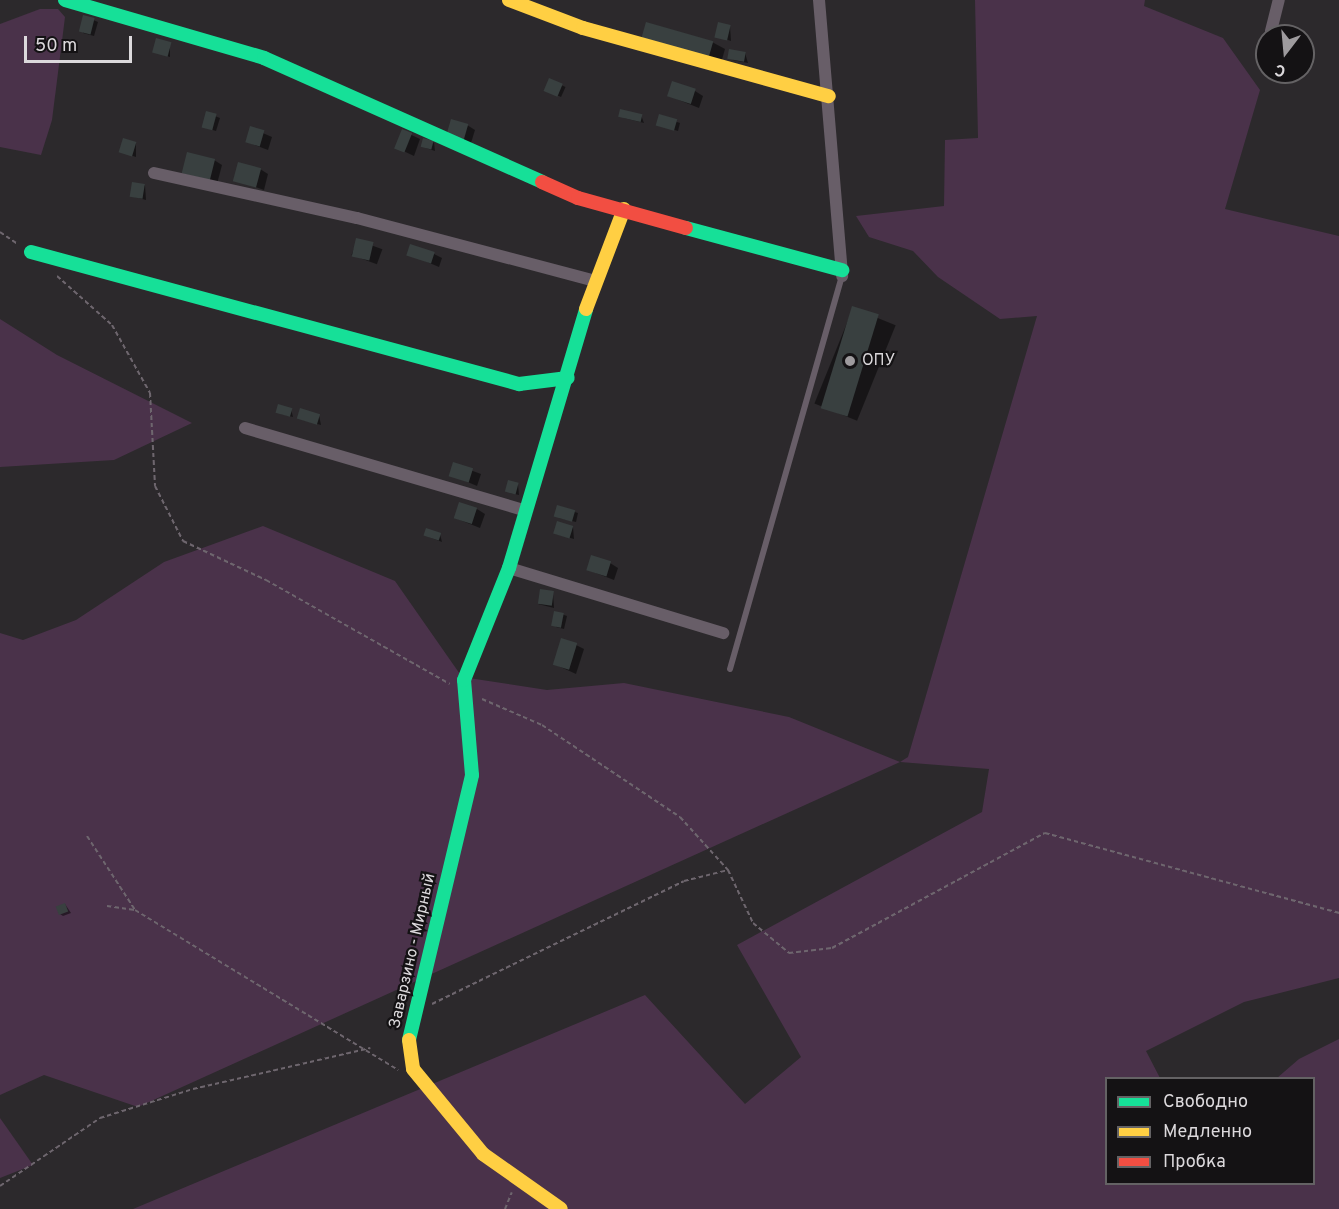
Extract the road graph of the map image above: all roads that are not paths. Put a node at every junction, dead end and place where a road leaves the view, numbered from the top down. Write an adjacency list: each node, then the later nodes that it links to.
1 (65, 0): 8 (street)
2 (509, 0): 6 (street)
3 (819, 0): 6 (street)
4 (1279, 0): 5 (street)
5 (1273, 24)
6 (829, 96): 10 (street)
7 (154, 173): 11 (street)
8 (624, 209): 10 (street); 11 (street, Заварзино - Мирный)
9 (31, 252): 12 (street)
10 (842, 273): 17 (lane)
11 (595, 281): 12 (street, Заварзино - Мирный)
12 (568, 378): 14 (street, Заварзино - Мирный)
13 (245, 428): 14 (street)
14 (524, 510): 15 (street, Заварзино - Мирный)
15 (509, 568): 16 (street); 18 (street, Заварзино - Мирный)
16 (723, 633)
17 (730, 669)
18 (561, 1209)

